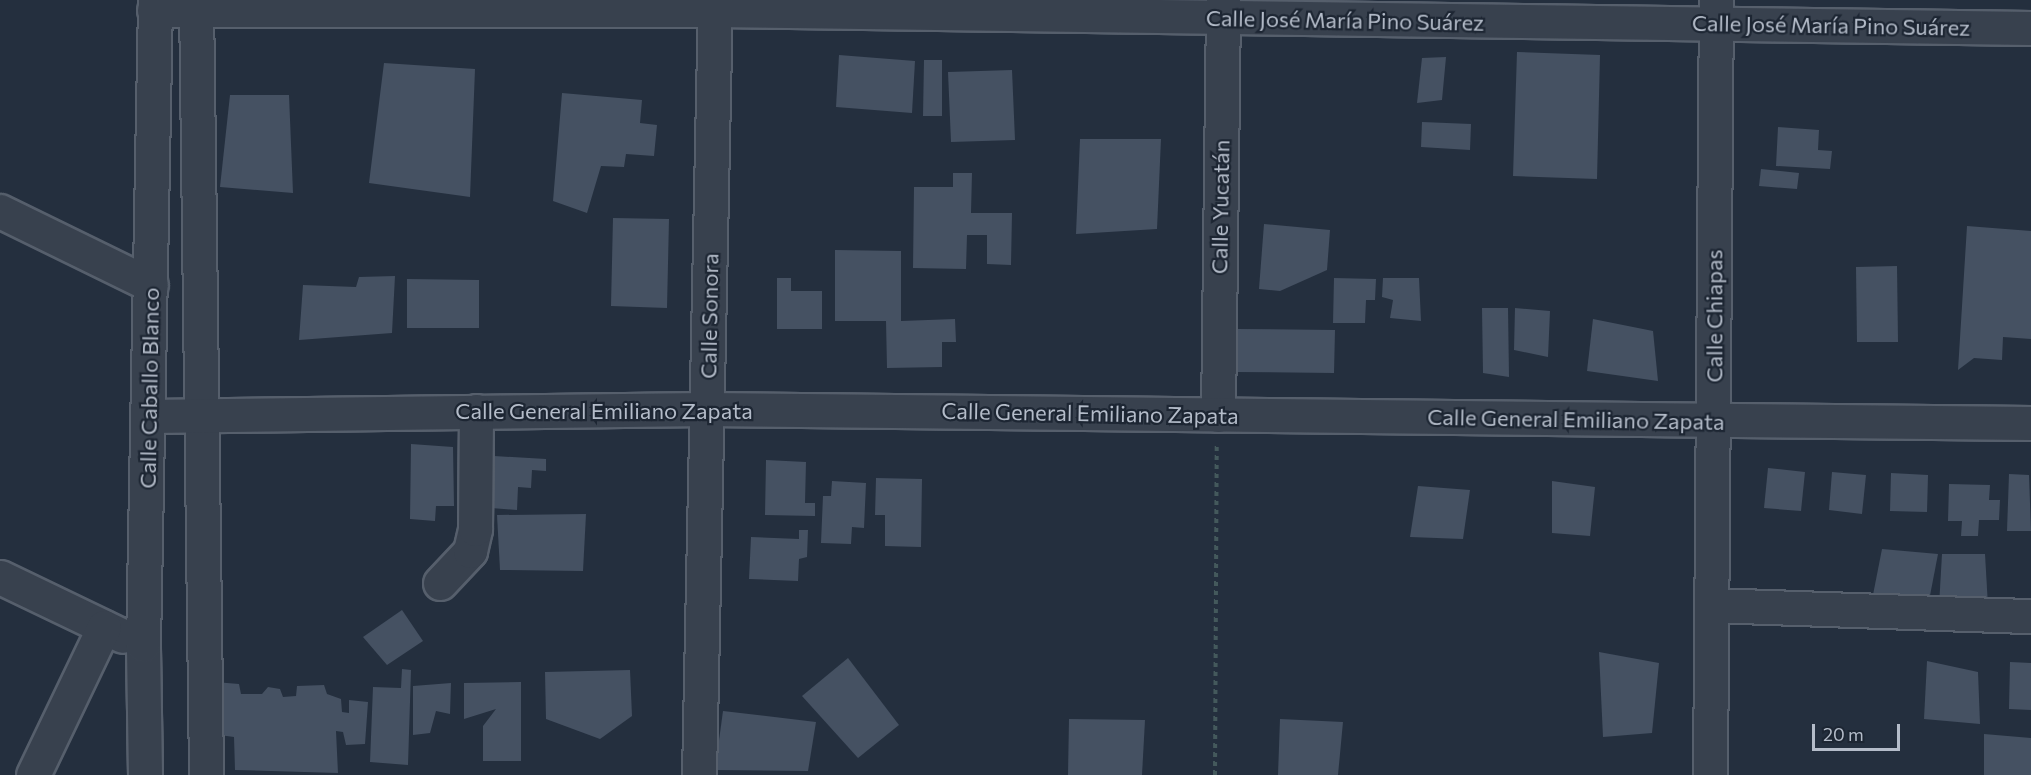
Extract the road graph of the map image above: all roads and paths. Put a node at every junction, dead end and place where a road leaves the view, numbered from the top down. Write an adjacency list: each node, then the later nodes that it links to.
1 (155, 5): 3 (street, Calle José María Pino Suárez); 8 (street, Calle Caballo Blanco)
2 (715, 5): 3 (street, Calle José María Pino Suárez); 4 (street, Calle José María Pino Suárez); 9 (street, Calle Sonora)
3 (196, 6): 11 (street)
4 (1223, 9): 5 (street, Calle José María Pino Suárez); 12 (street, Calle Yucatán)
5 (1716, 12): 6 (street, Calle José María Pino Suárez); 14 (street, Calle Chiapas)
6 (2031, 28)
7 (0, 211): 8 (street)
8 (151, 285): 13 (street, Calle Caballo Blanco)
9 (707, 409): 10 (street, Calle General Emiliano Zapata); 12 (street, Calle General Emiliano Zapata); 25 (street, Calle Sonora)
10 (476, 411): 11 (street, Calle General Emiliano Zapata); 17 (street)
11 (203, 414): 13 (street, Calle General Emiliano Zapata); 24 (street)
12 (1218, 415): 14 (street, Calle General Emiliano Zapata); 26 (path)
13 (149, 416): 21 (street, Calle Caballo Blanco)
14 (1713, 420): 15 (street, Calle General Emiliano Zapata); 18 (street, Calle Chiapas)
15 (2031, 423)
16 (0, 577): 20 (street)
17 (440, 584)
18 (1711, 605): 19 (street); 27 (street, Calle Chiapas)
19 (2031, 616)
20 (104, 627): 21 (street); 22 (street)
21 (143, 645): 23 (street, Calle Caballo Blanco)
22 (33, 775)
23 (145, 775)
24 (206, 775)
25 (699, 775)
26 (1215, 775)
27 (1710, 775)

